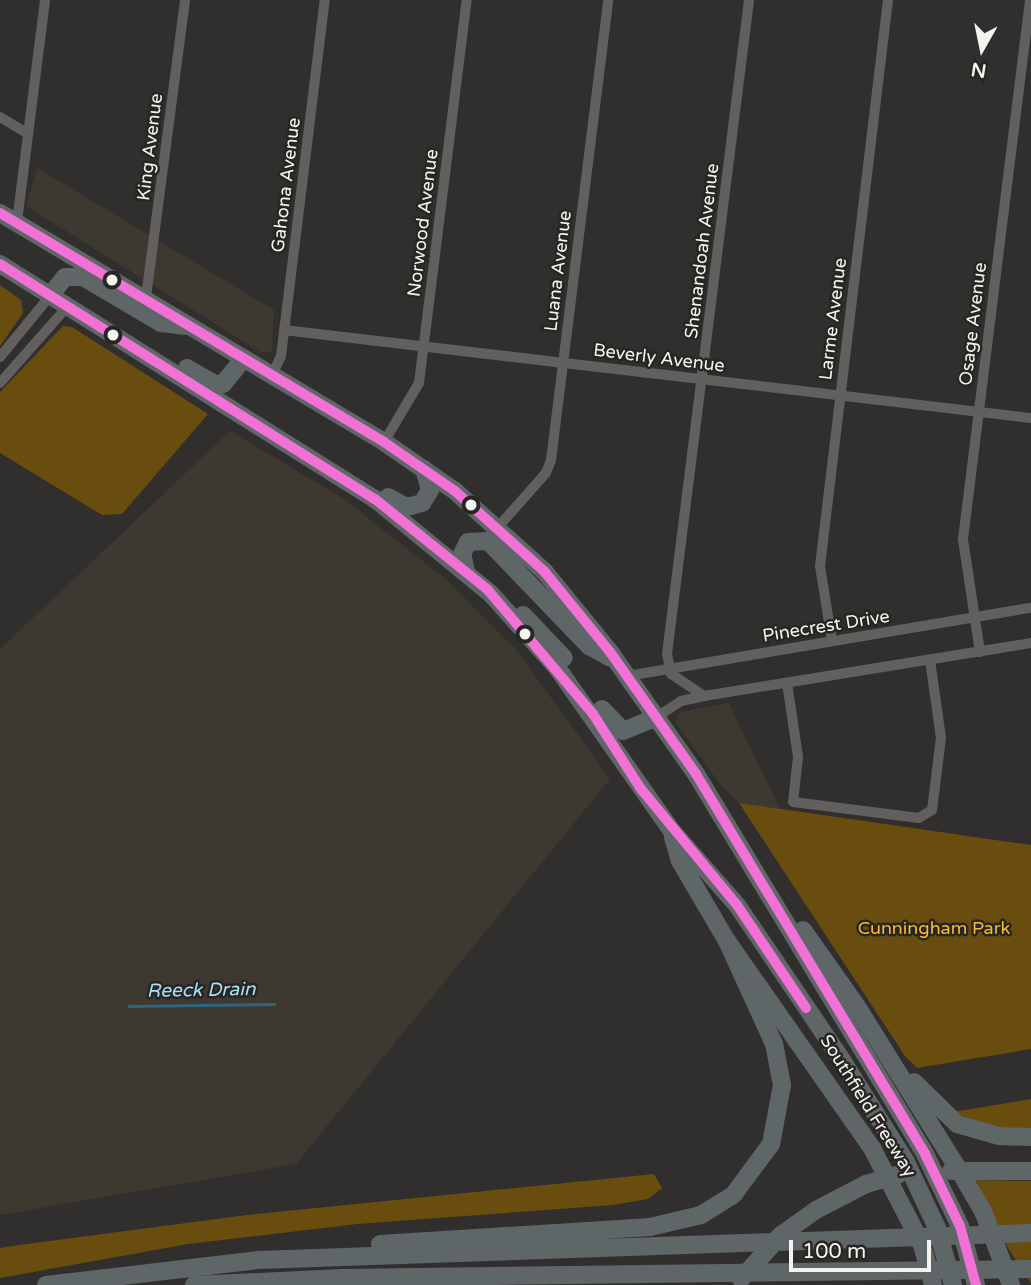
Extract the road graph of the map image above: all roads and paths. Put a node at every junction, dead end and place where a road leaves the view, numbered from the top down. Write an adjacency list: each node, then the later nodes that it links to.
1 (45, 0): 10 (street)
2 (185, 0): 15 (street, King Avenue)
3 (325, 0): 18 (street, Gahona Avenue)
4 (467, 0): 19 (street, Norwood Avenue)
5 (608, 0): 22 (street, Luana Avenue)
6 (749, 0): 24 (street, Shenandoah Avenue)
7 (888, 0): 26 (street, Larme Avenue)
8 (1030, 0): 27 (street, Osage Avenue)
9 (0, 117): 10 (street)
10 (28, 134): 12 (street)
11 (0, 214): 12 (highway)
12 (17, 222): 15 (highway)
13 (0, 264): 14 (highway)
14 (50, 296): 16 (highway); 17 (highway); 20 (street)
15 (146, 297): 17 (highway)
16 (73, 311): 21 (highway); 25 (street); 29 (highway)
17 (191, 327): 21 (highway)
18 (284, 330): 19 (street, Beverly Avenue); 23 (street, Gahona Avenue)
19 (424, 346): 22 (street, Beverly Avenue); 30 (street, Norwood Avenue)
20 (0, 356)
21 (244, 358): 23 (highway)
22 (563, 362): 24 (street, Beverly Avenue); 32 (street, Luana Avenue)
23 (273, 373): 30 (highway)
24 (702, 379): 26 (street, Beverly Avenue); 41 (street, Shenandoah Avenue)
25 (0, 383)
26 (839, 396): 27 (street, Beverly Avenue); 37 (street, Larme Avenue)
27 (978, 412): 28 (street, Beverly Avenue); 36 (street, Osage Avenue)
28 (1031, 418)
29 (278, 436): 31 (highway); 33 (highway)
30 (384, 442): 31 (highway)
31 (424, 469): 32 (highway)
32 (498, 527): 42 (highway)
33 (466, 571): 34 (highway); 42 (highway)
34 (499, 602): 45 (highway); 47 (highway, Southfield Freeway)
35 (1031, 608): 36 (street, Pinecrest Drive)
36 (974, 617): 37 (street, Pinecrest Drive); 39 (street, Osage Avenue)
37 (832, 641): 41 (street, Pinecrest Drive)
38 (1031, 643): 39 (street)
39 (980, 652): 40 (street)
40 (930, 660): 43 (street); 43 (street)
41 (667, 667): 42 (street, Pinecrest Drive); 44 (street)
42 (623, 669): 45 (highway)
43 (787, 683): 44 (street)
44 (704, 696): 45 (street)
45 (655, 718): 46 (highway)
46 (696, 774): 49 (highway); 52 (highway, Southfield Freeway)
47 (671, 830): 48 (highway); 60 (highway, Southfield Freeway)
48 (727, 941): 54 (highway); 59 (highway)
49 (856, 1005): 50 (highway); 63 (highway)
50 (1031, 1137)
51 (1031, 1171): 58 (highway)
52 (960, 1226): 61 (highway, Southfield Freeway); 62 (highway)
53 (1031, 1233): 54 (highway)
54 (198, 1265): 56 (highway)
55 (1029, 1269): 57 (highway)
56 (46, 1285)
57 (194, 1285)
58 (737, 1285)
59 (930, 1285)
60 (953, 1285)
61 (976, 1285)
62 (988, 1285)
63 (1011, 1285)

